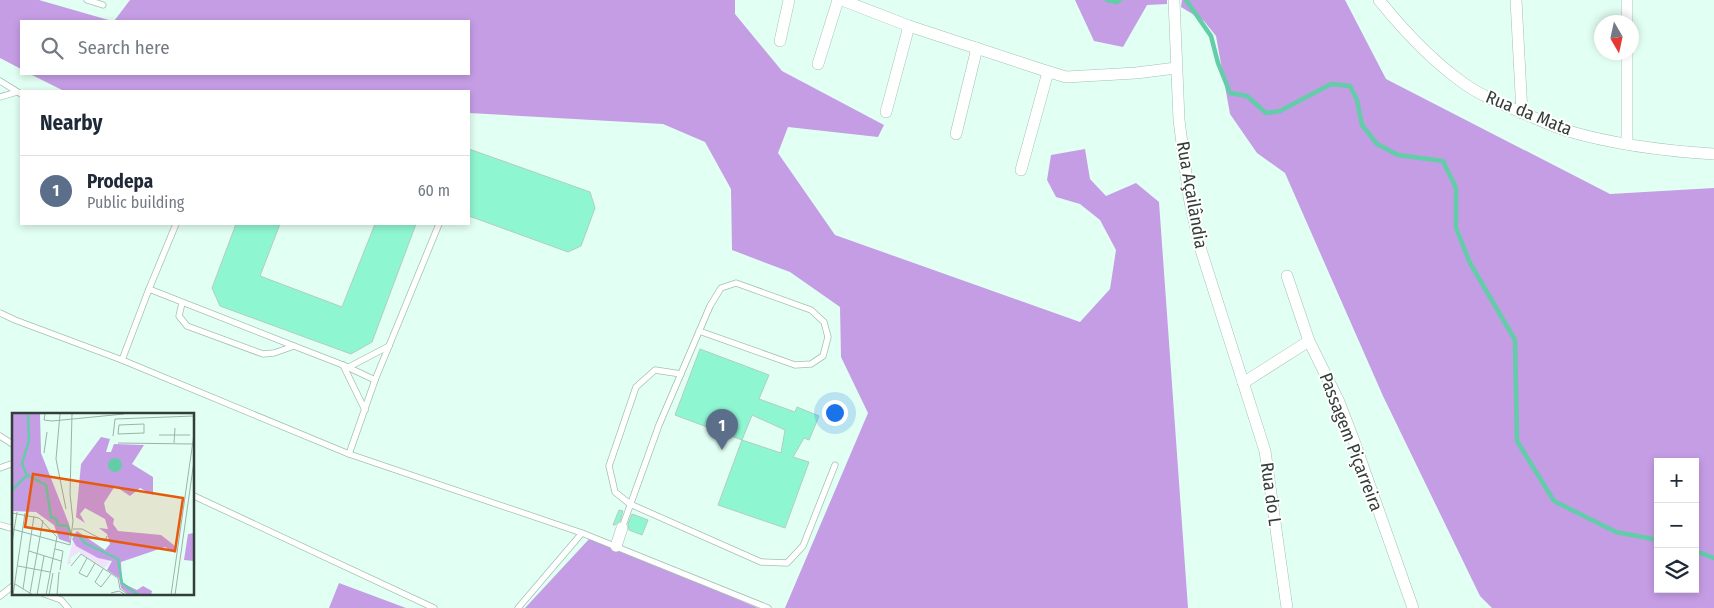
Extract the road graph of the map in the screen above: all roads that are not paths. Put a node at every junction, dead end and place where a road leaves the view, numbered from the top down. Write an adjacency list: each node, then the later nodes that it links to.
1 (87, 0): 9 (lane)
2 (789, 0): 12 (street)
3 (838, 0): 15 (street)
4 (842, 0): 11 (street)
5 (1379, 0): 22 (street, Rua da Mata)
6 (1516, 0): 22 (street)
7 (1627, 0): 10 (street)
8 (1174, 1): 16 (street, Rua Açailândia)
9 (103, 5)
10 (1627, 15)
11 (909, 26): 13 (street); 21 (street)
12 (780, 41)
13 (977, 48): 17 (street); 23 (street)
14 (1627, 60): 24 (street)
15 (818, 64)
16 (1176, 68): 17 (street); 42 (street, Rua Açailândia)
17 (1048, 72): 26 (street)
18 (0, 81): 19 (lane)
19 (19, 93): 20 (lane)
20 (0, 97)
21 (886, 112)
22 (1522, 113): 24 (street, Rua da Mata)
23 (956, 134)
24 (1627, 144): 25 (street, Rua da Mata)
25 (1714, 154)
26 (1021, 170)
27 (176, 225): 30 (lane)
28 (440, 225): 37 (lane)
29 (1287, 276): 35 (street, Passagem Piçarreira)
30 (149, 289): 31 (lane); 38 (lane)
31 (182, 302): 36 (lane); 36 (lane)
32 (0, 313): 33 (lane)
33 (3, 318): 38 (lane)
34 (699, 331): 34 (lane); 40 (lane)
35 (1309, 341): 42 (street); 63 (street, Passagem Piçarreira)
36 (294, 346): 39 (lane)
37 (389, 346): 39 (lane); 41 (lane)
38 (122, 360): 46 (lane)
39 (346, 366): 41 (lane); 43 (lane)
40 (681, 374): 51 (lane); 51 (lane)
41 (375, 380): 43 (lane)
42 (1243, 383): 62 (street, Rua do L)
43 (364, 410): 46 (lane)
44 (0, 436): 45 (lane)
45 (12, 444)
46 (349, 454): 53 (lane)
47 (12, 464): 49 (lane)
48 (836, 465): 51 (lane)
49 (0, 468)
50 (195, 496): 59 (lane)
51 (630, 504): 52 (lane)
52 (622, 528): 54 (street)
53 (582, 533): 54 (lane); 60 (lane)
54 (616, 546): 61 (lane)
55 (12, 587): 56 (lane)
56 (0, 596)
57 (50, 596): 58 (lane)
58 (68, 608)
59 (434, 608)
60 (518, 608)
61 (768, 608)
62 (1287, 608)
63 (1413, 608)

